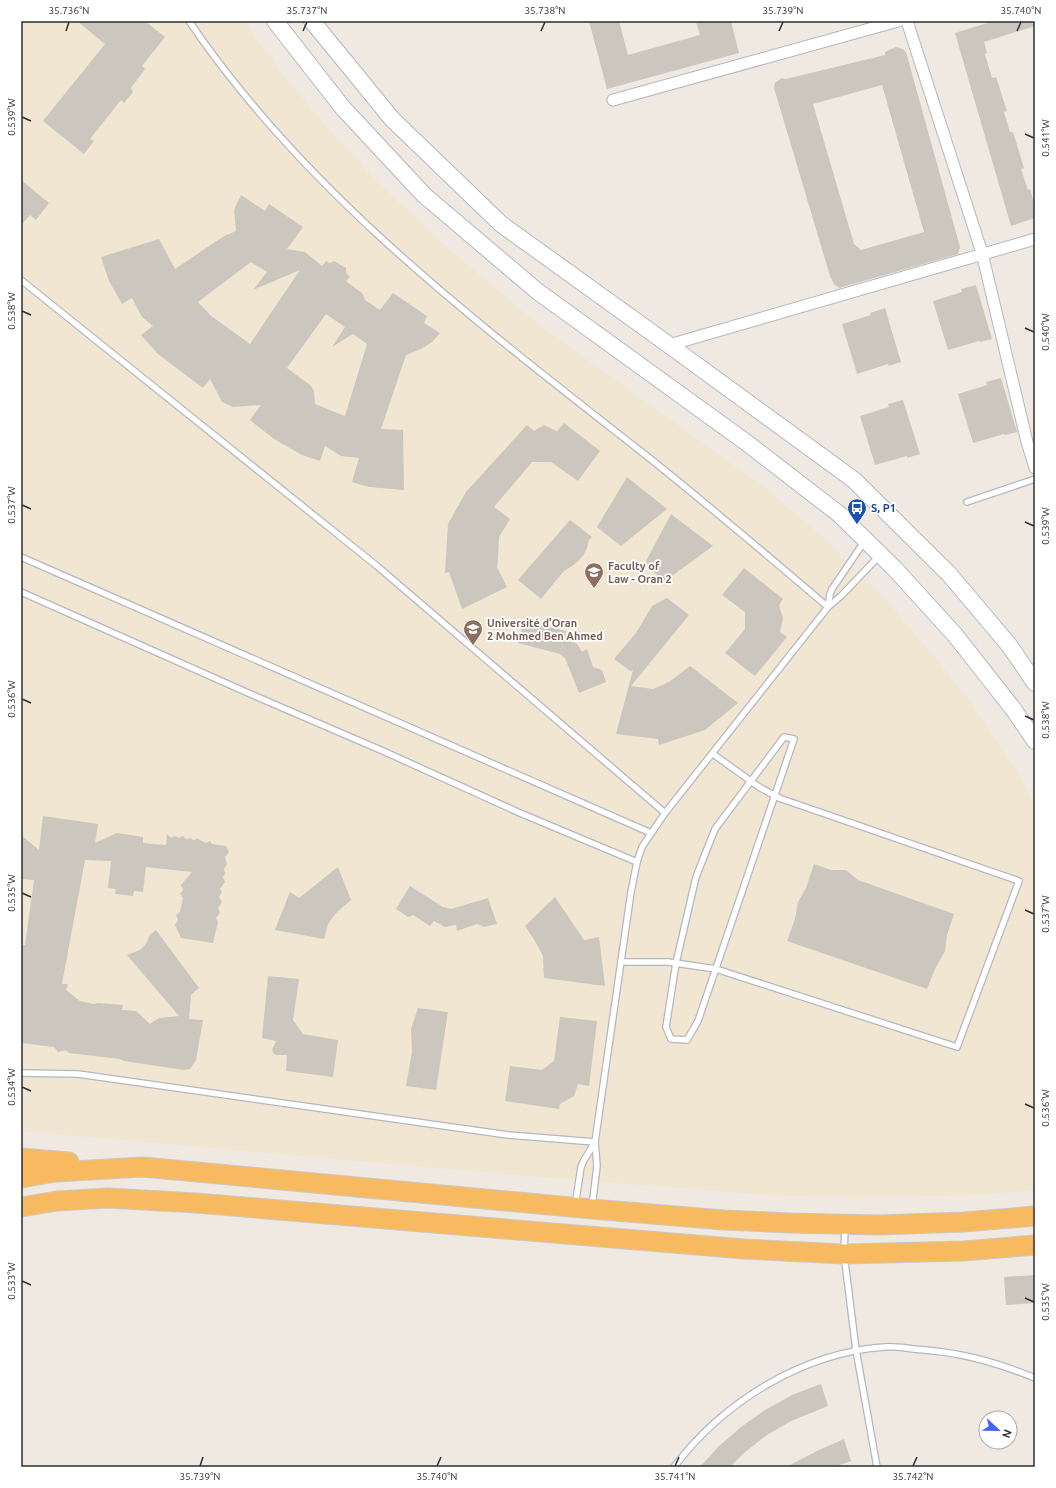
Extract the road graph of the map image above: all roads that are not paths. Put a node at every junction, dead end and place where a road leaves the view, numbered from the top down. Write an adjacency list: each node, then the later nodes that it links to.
1 (188, 21): 19 (lane)
2 (275, 21): 15 (main road)
3 (312, 21): 10 (main road)
4 (898, 21): 6 (street)
5 (907, 21): 8 (street)
6 (613, 100)
7 (1035, 239): 8 (street)
8 (982, 254): 10 (street); 11 (street)
9 (21, 280): 25 (lane)
10 (669, 345): 20 (main road)
11 (1031, 441): 12 (street)
12 (1035, 468)
13 (1035, 479): 14 (lane)
14 (967, 502)
15 (866, 540): 16 (main road); 19 (lane)
16 (880, 554): 19 (lane); 21 (main road)
17 (21, 557): 26 (lane)
18 (21, 592): 27 (lane)
19 (828, 607): 22 (lane)
20 (1035, 683)
21 (1035, 740)
22 (713, 754): 23 (lane); 25 (lane)
23 (750, 781): 24 (lane); 24 (lane); 29 (lane)
24 (775, 796): 30 (lane); 30 (lane)
25 (665, 813): 26 (lane)
26 (651, 833): 27 (lane)
27 (637, 862): 28 (lane)
28 (621, 962): 29 (lane); 32 (lane)
29 (676, 963): 30 (lane); 30 (lane)
30 (716, 969)
31 (21, 1073): 32 (lane)
32 (595, 1142): 37 (lane); 37 (lane)
33 (21, 1158): 34 (highway)
34 (135, 1167): 35 (highway); 37 (highway)
35 (21, 1178)
36 (21, 1207): 41 (highway)
37 (583, 1208): 39 (highway)
38 (1035, 1216): 39 (highway)
39 (845, 1224): 41 (lane)
40 (1035, 1245): 41 (highway)
41 (844, 1254): 42 (lane)
42 (856, 1350): 43 (lane); 44 (lane); 45 (lane)
43 (1035, 1378)
44 (674, 1467)
45 (876, 1467)

